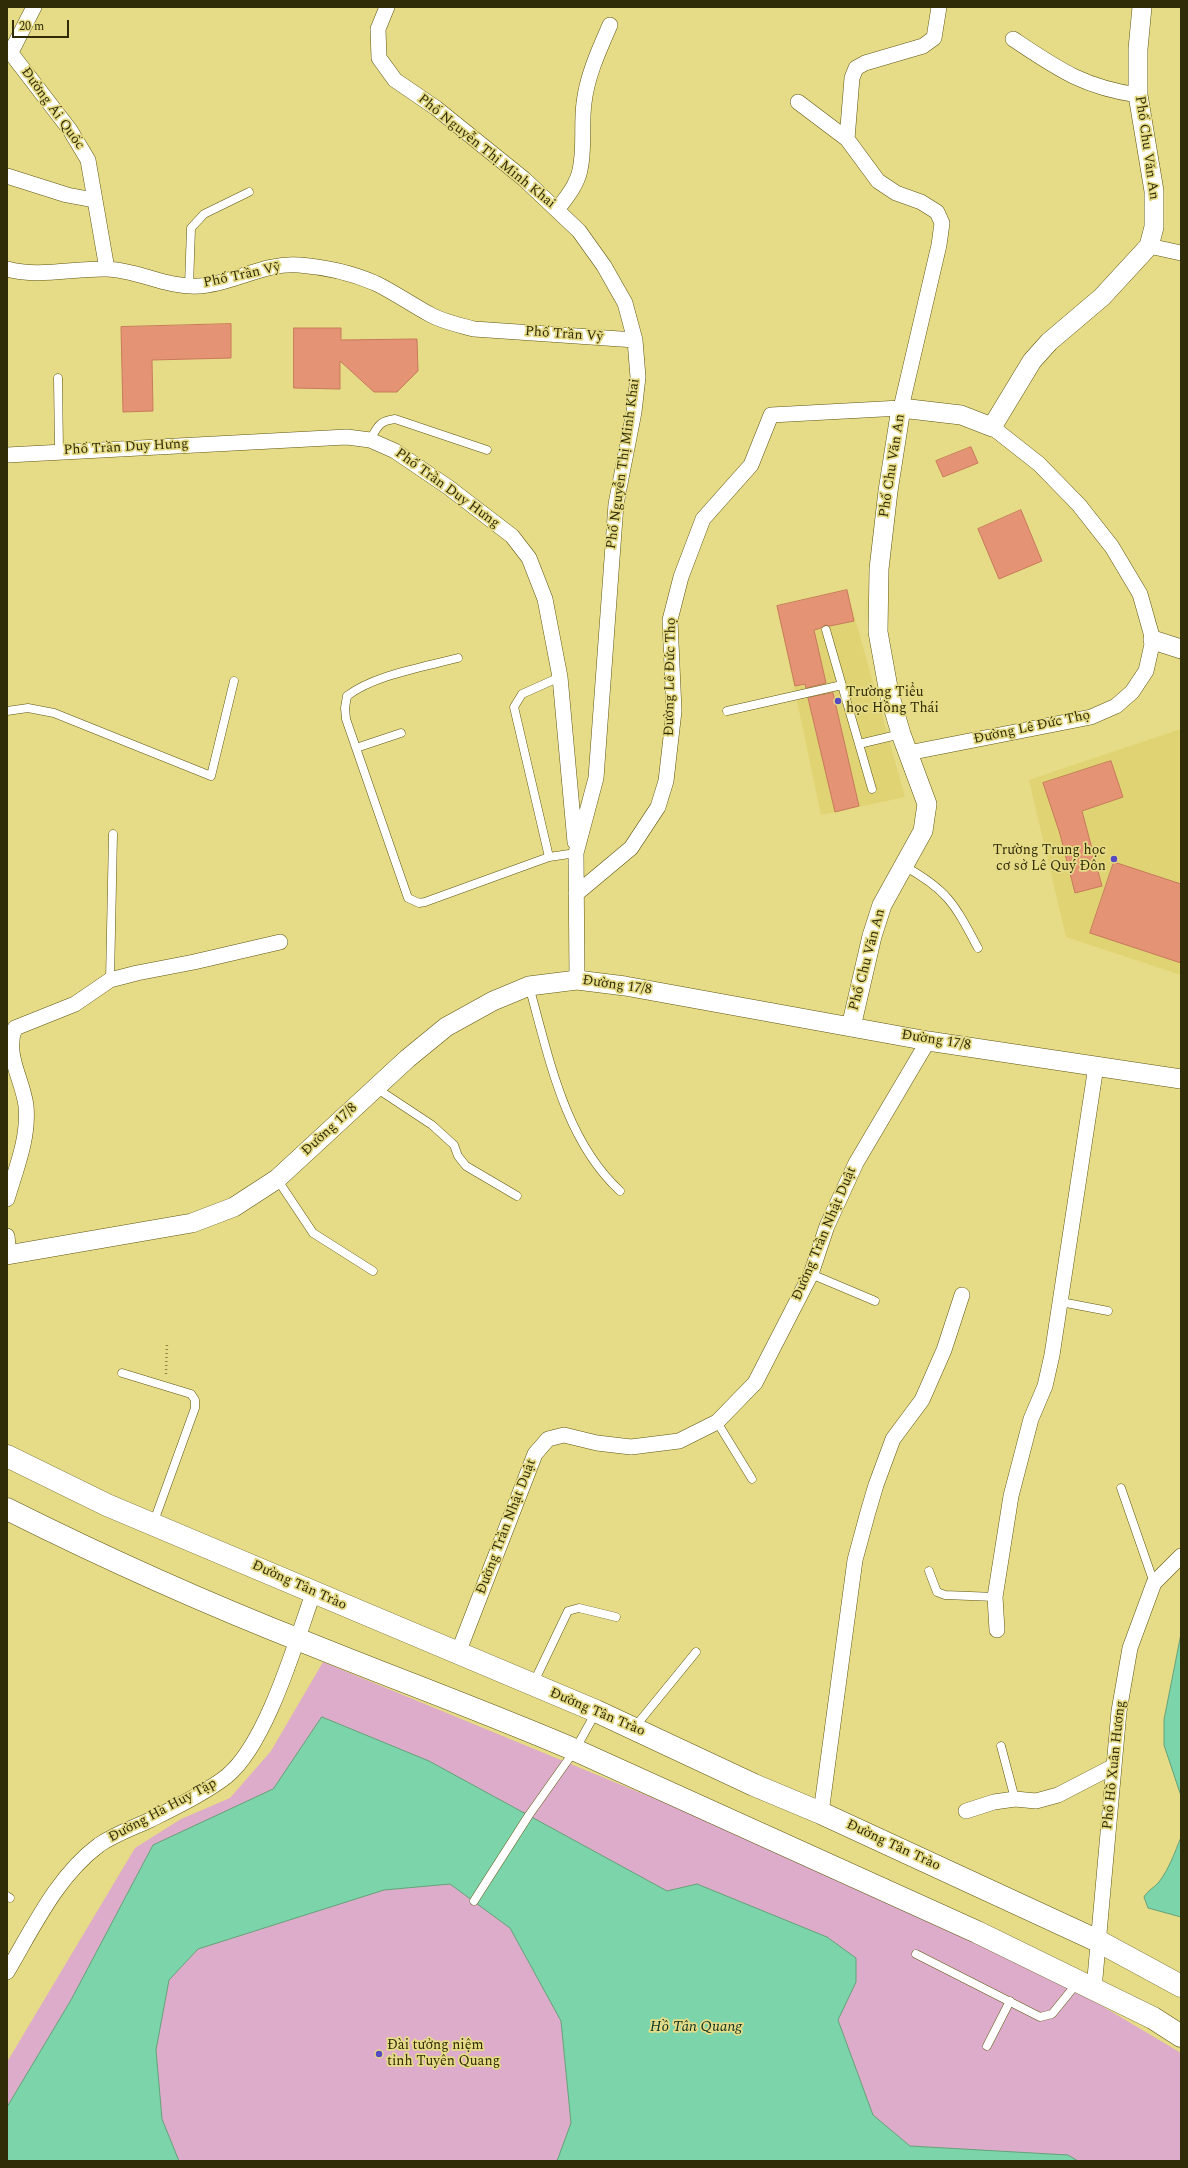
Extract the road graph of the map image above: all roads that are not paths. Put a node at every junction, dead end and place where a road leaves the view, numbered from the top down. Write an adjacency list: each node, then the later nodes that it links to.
1 (34, 7): 7 (street)
2 (387, 7): 14 (street, Phố Nguyễn Thị Minh Khai)
3 (939, 7): 10 (street)
4 (1142, 7): 8 (street, Phố Chu Văn An)
5 (610, 25): 14 (street)
6 (1013, 39): 8 (street)
7 (9, 50): 13 (street, Đường Ái Quốc)
8 (1138, 95): 15 (street, Phố Chu Văn An)
9 (798, 102): 10 (street)
10 (847, 139): 22 (street)
11 (7, 176): 13 (street)
12 (249, 192): 19 (lane)
13 (94, 200): 18 (street, Đường Ái Quốc)
14 (557, 210): 20 (street, Phố Nguyễn Thị Minh Khai)
15 (1149, 246): 16 (street); 23 (street, Phố Chu Văn An)
16 (1181, 253)
17 (7, 269): 18 (street, Phố Trần Vỹ)
18 (107, 269): 19 (street, Phố Trần Vỹ)
19 (189, 286): 20 (street, Phố Trần Vỹ)
20 (635, 340): 44 (street, Phố Nguyễn Thị Minh Khai)
21 (58, 378): 26 (lane)
22 (901, 408): 23 (street, Phố Chu Văn An); 38 (street, Phố Chu Văn An); 47 (street, Đường Lê Đức Thọ)
23 (992, 427): 29 (street, Đường Lê Đức Thọ)
24 (370, 440): 25 (lane); 26 (street, Phố Trần Duy Hưng); 32 (street, Phố Trần Duy Hưng)
25 (486, 450)
26 (59, 452): 27 (street, Phố Trần Duy Hưng)
27 (7, 455)
28 (826, 630): 34 (lane)
29 (1153, 640): 30 (street); 41 (street, Đường Lê Đức Thọ)
30 (1181, 649)
31 (458, 658): 40 (lane)
32 (560, 677): 44 (street, Phố Trần Duy Hưng); 45 (lane)
33 (234, 681): 35 (lane)
34 (842, 685): 36 (lane); 39 (lane)
35 (7, 711)
36 (727, 711)
37 (401, 733): 40 (lane)
38 (901, 734): 39 (lane); 41 (street, Phố Chu Văn An)
39 (859, 744): 42 (lane)
40 (356, 748): 45 (lane)
41 (908, 753): 46 (street, Phố Chu Văn An)
42 (872, 789)
43 (113, 834): 50 (lane)
44 (576, 853): 45 (lane); 47 (street, Phố Nguyễn Thị Minh Khai)
45 (548, 857)
46 (904, 866): 49 (lane); 53 (street, Phố Chu Văn An)
47 (576, 894): 51 (street, Phố Nguyễn Thị Minh Khai)
48 (280, 942): 50 (street)
49 (978, 948)
50 (110, 980): 55 (street)
51 (576, 980): 52 (street, Đường 17/8); 53 (street, Đường 17/8)
52 (529, 986): 58 (street, Đường 17/8); 61 (lane)
53 (851, 1027): 54 (street, Đường 17/8)
54 (928, 1040): 56 (street, Đường 17/8); 67 (street, Đường Trần Nhật Duật)
55 (10, 1056): 59 (street)
56 (1096, 1066): 57 (street, Đường 17/8); 70 (street)
57 (1181, 1079)
58 (376, 1087): 60 (street, Đường 17/8); 62 (lane)
59 (10, 1176): 63 (street)
60 (277, 1179): 65 (street, Đường 17/8); 66 (lane)
61 (620, 1191)
62 (517, 1196)
63 (7, 1199)
64 (7, 1236): 65 (street)
65 (8, 1255)
66 (373, 1271)
67 (811, 1274): 69 (lane); 73 (street, Đường Trần Nhật Duật)
68 (962, 1295): 97 (street)
69 (875, 1301)
70 (1061, 1302): 71 (lane); 83 (street)
71 (1108, 1311)
72 (122, 1373): 78 (lane)
73 (717, 1422): 75 (lane); 88 (street, Đường Trần Nhật Duật)
74 (7, 1456): 78 (main road, Đường Tân Trào)
75 (752, 1479)
76 (1121, 1488): 81 (lane)
77 (7, 1509): 86 (main road)
78 (153, 1524): 82 (main road, Đường Tân Trào)
79 (1181, 1556): 81 (street, Phố Hồ Xuân Hương)
80 (929, 1571): 83 (lane)
81 (1154, 1583): 94 (street, Phố Hồ Xuân Hương)
82 (314, 1591): 86 (street, Đường Hà Huy Tập); 88 (main road, Đường Tân Trào)
83 (995, 1597): 85 (street)
84 (616, 1617): 89 (lane)
85 (997, 1630)
86 (296, 1639): 93 (main road); 101 (street, Đường Hà Huy Tập)
87 (696, 1652): 91 (lane)
88 (458, 1653): 89 (main road, Đường Tân Trào)
89 (532, 1685): 90 (main road, Đường Tân Trào)
90 (596, 1711): 91 (main road, Đường Tân Trào); 93 (lane)
91 (634, 1729): 97 (main road, Đường Tân Trào)
92 (1001, 1746): 95 (lane)
93 (575, 1750): 98 (lane); 102 (main road)
94 (1114, 1766): 95 (street); 99 (street, Phố Hồ Xuân Hương)
95 (1015, 1799): 96 (street)
96 (966, 1811)
97 (821, 1813): 99 (main road, Đường Tân Trào)
98 (474, 1901)
99 (1098, 1941): 102 (street, Phố Hồ Xuân Hương); 103 (main road, Đường Tân Trào)
100 (916, 1954): 104 (lane)
101 (7, 1972)
102 (1087, 1985): 104 (lane); 105 (main road)
103 (1181, 1986)
104 (1010, 2001): 106 (lane)
105 (1181, 2036)
106 (987, 2046)

